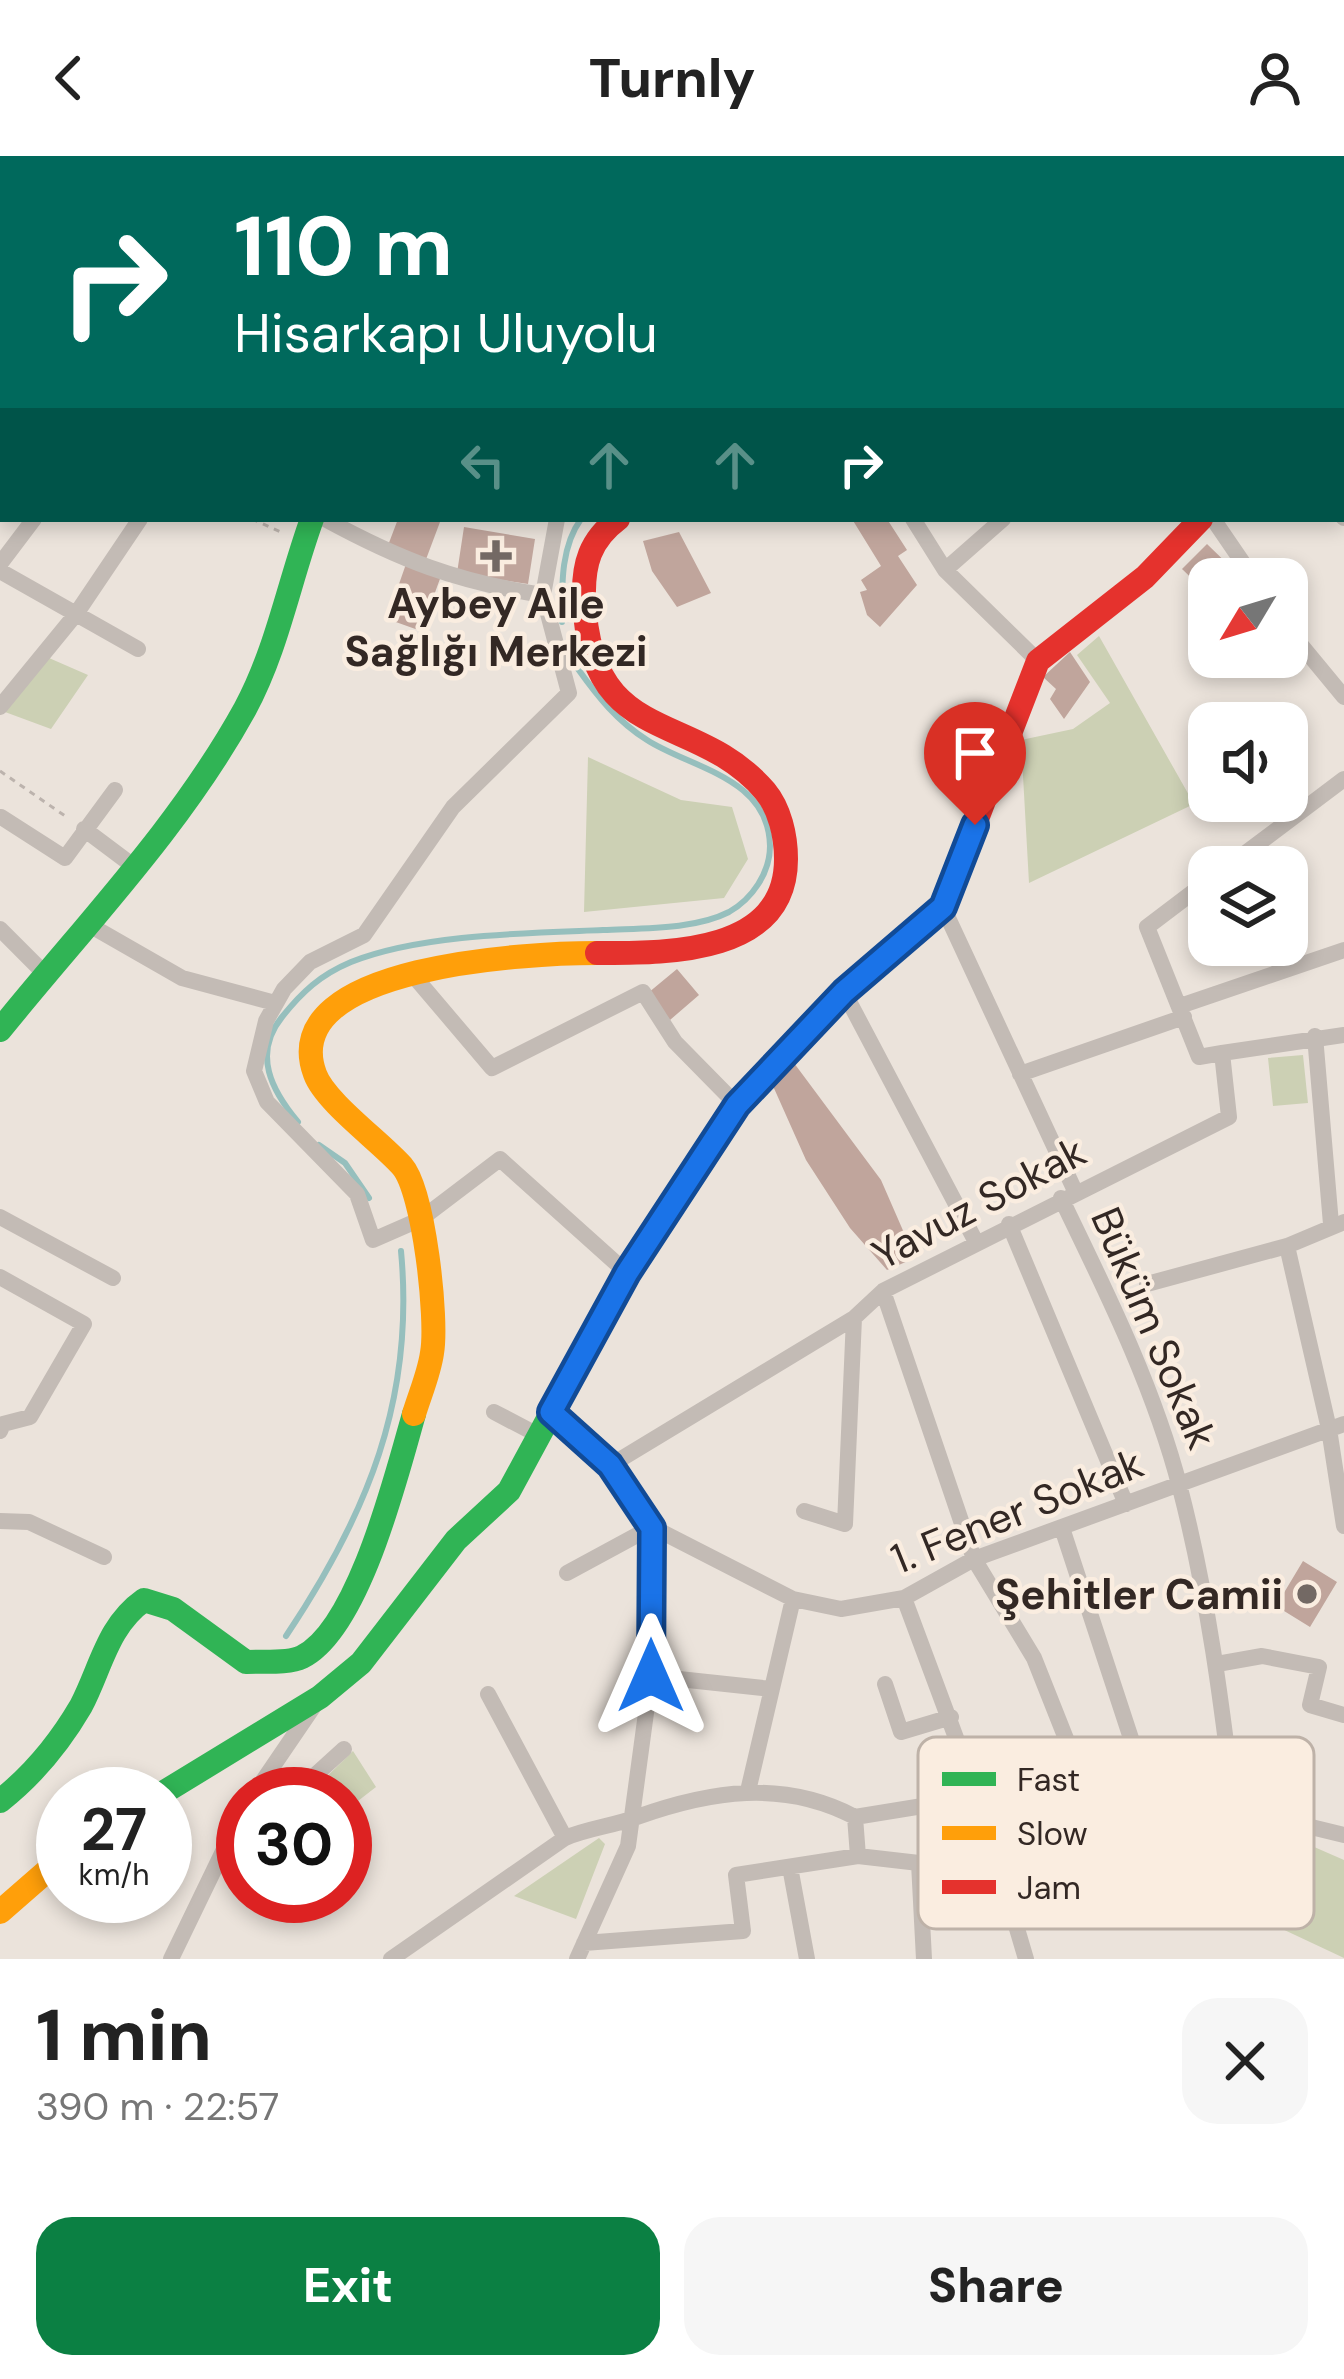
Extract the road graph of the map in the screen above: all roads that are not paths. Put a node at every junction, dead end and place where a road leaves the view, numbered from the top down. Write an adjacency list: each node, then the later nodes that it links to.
1 (32, 522): 12 (street)
2 (138, 522): 15 (street)
3 (331, 522): 14 (street)
4 (556, 522): 14 (street)
5 (614, 522): 17 (street)
6 (916, 522): 13 (street)
7 (1001, 522): 13 (street)
8 (1198, 522): 20 (street)
9 (1216, 522): 11 (street)
10 (308, 531): 28 (street)
11 (1240, 558)
12 (0, 568): 15 (street)
13 (945, 570): 20 (street)
14 (543, 595): 16 (street)
15 (76, 614): 18 (street); 22 (street)
16 (548, 626): 17 (street); 37 (street)
17 (586, 629): 35 (street)
18 (137, 649)
19 (1308, 654): 21 (street)
20 (1038, 661): 30 (street)
21 (1344, 698)
22 (0, 707)
23 (1344, 779): 27 (street)
24 (115, 790): 26 (street)
25 (1, 817): 26 (street)
26 (84, 829): 28 (street)
27 (1255, 846)
28 (132, 865): 31 (street)
29 (1188, 896): 38 (street)
30 (943, 907): 36 (street); 43 (street, Büküm Sokak)
31 (86, 923): 34 (street); 37 (street)
32 (0, 929): 34 (street)
33 (1344, 950): 38 (street)
34 (45, 974): 39 (street)
35 (413, 975): 44 (street); 47 (street)
36 (844, 992): 44 (street); 50 (street)
37 (275, 1003): 47 (street)
38 (1182, 1012): 42 (street); 43 (street)
39 (0, 1030)
40 (1344, 1034): 41 (street)
41 (1315, 1036): 42 (street); 48 (street)
42 (1222, 1053): 45 (street, Yavuz Sokak)
43 (1020, 1074): 45 (street, Büküm Sokak)
44 (737, 1105): 52 (street)
45 (1068, 1194): 49 (street, Yavuz Sokak); 64 (street, Büküm Sokak)
46 (0, 1216): 54 (street)
47 (421, 1220): 52 (street); 93 (street)
48 (1338, 1223): 51 (street)
49 (1010, 1224): 50 (street, Yavuz Sokak); 65 (street)
50 (976, 1242): 56 (street, Yavuz Sokak)
51 (1287, 1246): 55 (street); 61 (street)
52 (627, 1273): 59 (street)
53 (0, 1277): 60 (street)
54 (112, 1278)
55 (1147, 1284)
56 (883, 1291): 57 (street, Yavuz Sokak); 72 (street)
57 (854, 1318): 63 (street, Yavuz Sokak); 66 (street)
58 (494, 1412): 62 (street)
59 (551, 1412): 62 (street); 63 (street)
60 (1, 1426)
61 (1336, 1426): 64 (street, 1. Fener Sokak); 68 (street)
62 (538, 1435): 81 (street)
63 (610, 1465): 69 (street)
64 (1180, 1485): 65 (street, 1. Fener Sokak); 76 (street, Büküm Sokak)
65 (1126, 1504): 70 (street, 1. Fener Sokak)
66 (804, 1511)
67 (0, 1521): 71 (street)
68 (1344, 1526)
69 (652, 1528): 73 (street); 75 (street, 1. Fener Sokak); 77 (street)
70 (1062, 1528): 72 (street, 1. Fener Sokak); 86 (street)
71 (104, 1557)
72 (974, 1559): 74 (street, 1. Fener Sokak); 85 (street)
73 (567, 1573)
74 (904, 1598): 75 (street, 1. Fener Sokak); 83 (street)
75 (793, 1599): 79 (street)
76 (1217, 1664): 82 (street); 87 (street, Büküm Sokak)
77 (651, 1676): 79 (street); 96 (street)
78 (885, 1684): 83 (street)
79 (772, 1689): 92 (street)
80 (488, 1694): 99 (street)
81 (320, 1697): 89 (street); 91 (street)
82 (1344, 1715)
83 (951, 1717): 84 (street)
84 (958, 1737)
85 (1064, 1737)
86 (1131, 1737)
87 (1226, 1737)
88 (344, 1749): 90 (street)
89 (272, 1767)
90 (324, 1767)
91 (192, 1775)
92 (748, 1791): 95 (street); 96 (street)
93 (0, 1801)
94 (918, 1807): 95 (street)
95 (855, 1817): 100 (street)
96 (632, 1820): 99 (street); 108 (street)
97 (1314, 1826): 98 (street)
98 (1344, 1835)
99 (566, 1838): 110 (street)
100 (858, 1856): 101 (street); 103 (street)
101 (918, 1863)
102 (216, 1865): 109 (street)
103 (790, 1867): 108 (street); 111 (street)
104 (36, 1881): 105 (street)
105 (0, 1912)
106 (922, 1929): 112 (street)
107 (1017, 1929): 113 (street)
108 (580, 1951)
109 (171, 1959)
110 (391, 1959)
111 (807, 1959)
112 (924, 1959)
113 (1026, 1959)

